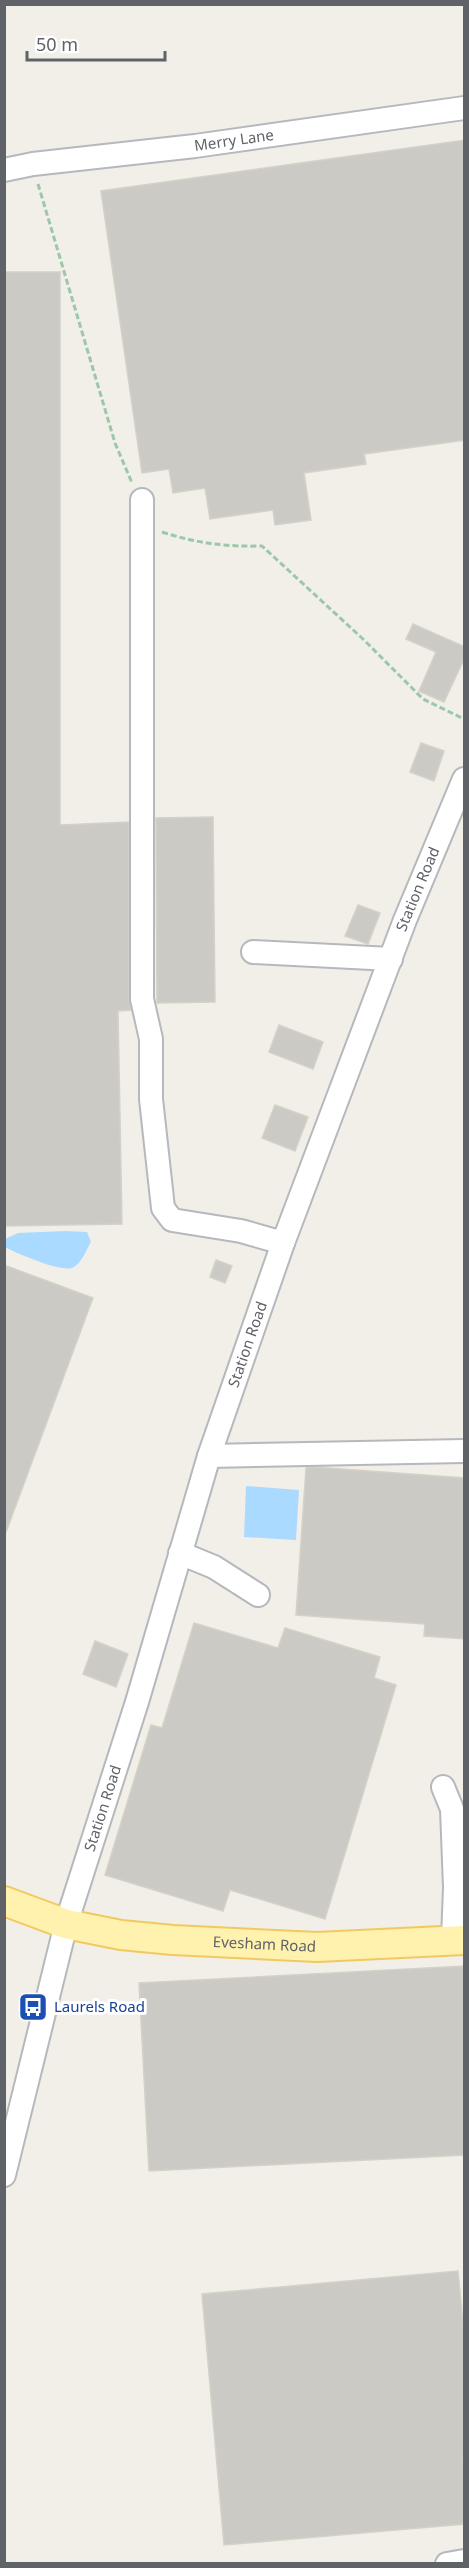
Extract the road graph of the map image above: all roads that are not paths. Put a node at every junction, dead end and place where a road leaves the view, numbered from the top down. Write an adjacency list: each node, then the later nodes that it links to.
1 (465, 108): 2 (street, Merry Lane)
2 (4, 170)
3 (142, 500): 7 (street)
4 (465, 779): 6 (street, Station Road)
5 (253, 952): 6 (street)
6 (391, 959): 7 (street, Station Road)
7 (283, 1243): 9 (street, Station Road)
8 (465, 1451): 9 (street)
9 (209, 1456): 10 (street, Station Road)
10 (180, 1554): 11 (street); 14 (street, Station Road)
11 (258, 1595)
12 (443, 1787): 15 (street)
13 (4, 1901): 14 (main road, Evesham Road)
14 (66, 1924): 15 (main road, Evesham Road); 16 (street)
15 (459, 1940)
16 (4, 2175)
17 (465, 2561): 18 (street)
18 (447, 2564)

